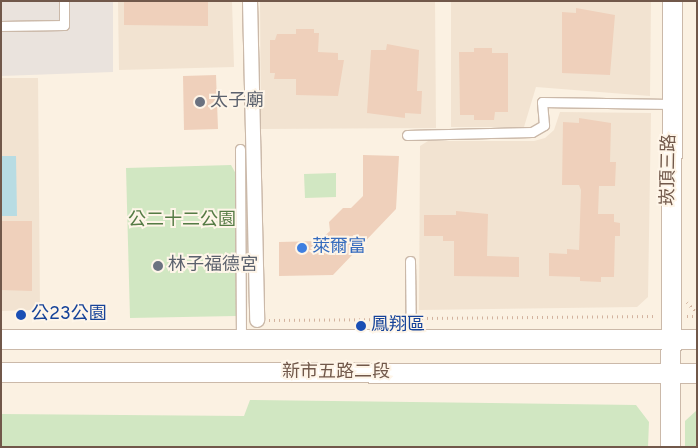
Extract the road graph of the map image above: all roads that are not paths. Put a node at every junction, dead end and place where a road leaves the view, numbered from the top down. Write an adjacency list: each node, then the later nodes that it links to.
1 (64, 1): 4 (lane)
2 (250, 1): 9 (street)
3 (672, 1): 5 (street, 崁頂三路)
4 (1, 26)
5 (671, 104): 6 (lane); 13 (street, 崁頂三路)
6 (407, 135)
7 (240, 149): 11 (lane)
8 (410, 261): 12 (lane)
9 (257, 320)
10 (1, 339): 11 (street, 新市五路二段)
11 (241, 339): 12 (street, 新市五路二段)
12 (411, 339): 13 (street, 新市五路二段)
13 (669, 339): 14 (street, 新市五路二段); 16 (street, 崁頂三路)
14 (697, 339)
15 (1, 372): 16 (street, 新市五路二段)
16 (670, 373): 17 (street, 新市五路二段); 18 (street)
17 (697, 373)
18 (670, 447)

